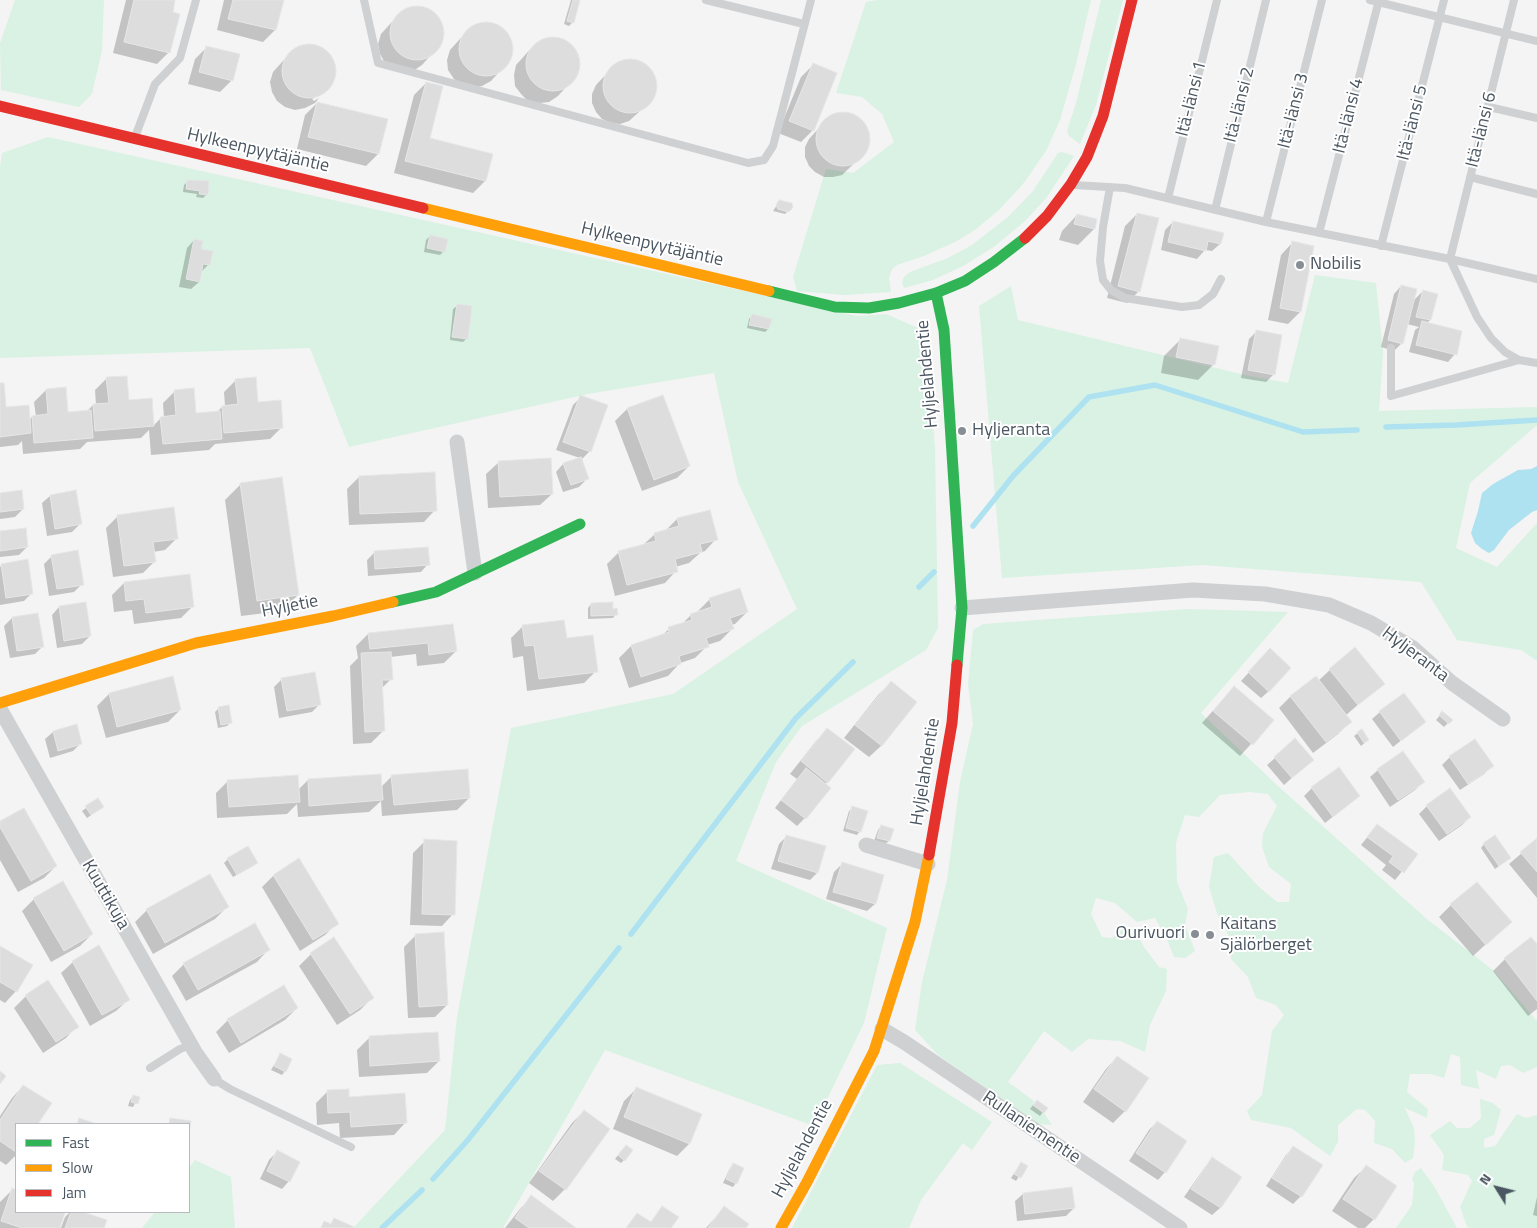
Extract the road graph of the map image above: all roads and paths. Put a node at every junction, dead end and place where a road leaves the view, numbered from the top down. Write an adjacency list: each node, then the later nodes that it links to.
1 (196, 0): 20 (lane)
2 (364, 0): 14 (lane)
3 (706, 0): 14 (lane)
4 (811, 0): 14 (lane)
5 (1132, 0): 22 (street, Hylkeenpyytäjäntie)
6 (1217, 0): 25 (lane, Itä-länsi 1)
7 (1266, 0): 26 (lane, Itä-länsi 2)
8 (1322, 0): 27 (lane, Itä-länsi 3)
9 (1370, 0): 12 (lane)
10 (1444, 0): 13 (lane, Itä-länsi 5)
11 (1514, 0): 15 (lane, Itä-länsi 6)
12 (1379, 1): 13 (lane); 28 (lane, Itä-länsi 4)
13 (1440, 17): 15 (lane); 29 (lane, Itä-länsi 5)
14 (804, 24)
15 (1506, 33): 16 (lane); 18 (lane, Itä-länsi 6)
16 (1537, 41)
17 (0, 106): 20 (street, Hylkeenpyytäjäntie)
18 (1488, 107): 19 (lane); 21 (lane, Itä-länsi 6)
19 (1537, 118)
20 (134, 139): 33 (street, Hylkeenpyytäjäntie)
21 (1470, 178): 24 (lane); 30 (lane, Itä-länsi 6)
22 (1071, 184): 23 (lane); 33 (street, Hylkeenpyytäjäntie)
23 (1110, 187): 25 (lane); 31 (lane)
24 (1537, 194)
25 (1168, 198): 26 (lane)
26 (1215, 210): 27 (lane)
27 (1266, 222): 28 (lane)
28 (1319, 233): 29 (lane)
29 (1381, 246): 30 (lane)
30 (1450, 259): 32 (lane); 35 (lane)
31 (1221, 279)
32 (1537, 279)
33 (936, 293): 40 (street, Hyljelahdentie)
34 (1390, 348): 35 (lane)
35 (1519, 360): 36 (lane)
36 (1537, 362)
37 (457, 442): 39 (street)
38 (580, 524): 39 (street, Hyljetie)
39 (475, 574): 41 (street, Hyljetie)
40 (962, 608): 43 (street, Hyljeranta); 45 (street, Hyljelahdentie)
41 (0, 703)
42 (0, 709): 47 (street, Kuuttikuja)
43 (1503, 719)
44 (866, 845): 45 (street)
45 (928, 864): 46 (street, Hyljelahdentie)
46 (882, 1029): 51 (street, Hyljelahdentie); 52 (street, Rullaniementie)
47 (191, 1045): 48 (lane); 49 (street, Kuuttikuja)
48 (150, 1068)
49 (214, 1079): 50 (lane)
50 (350, 1147)
51 (781, 1228)
52 (1180, 1228)

